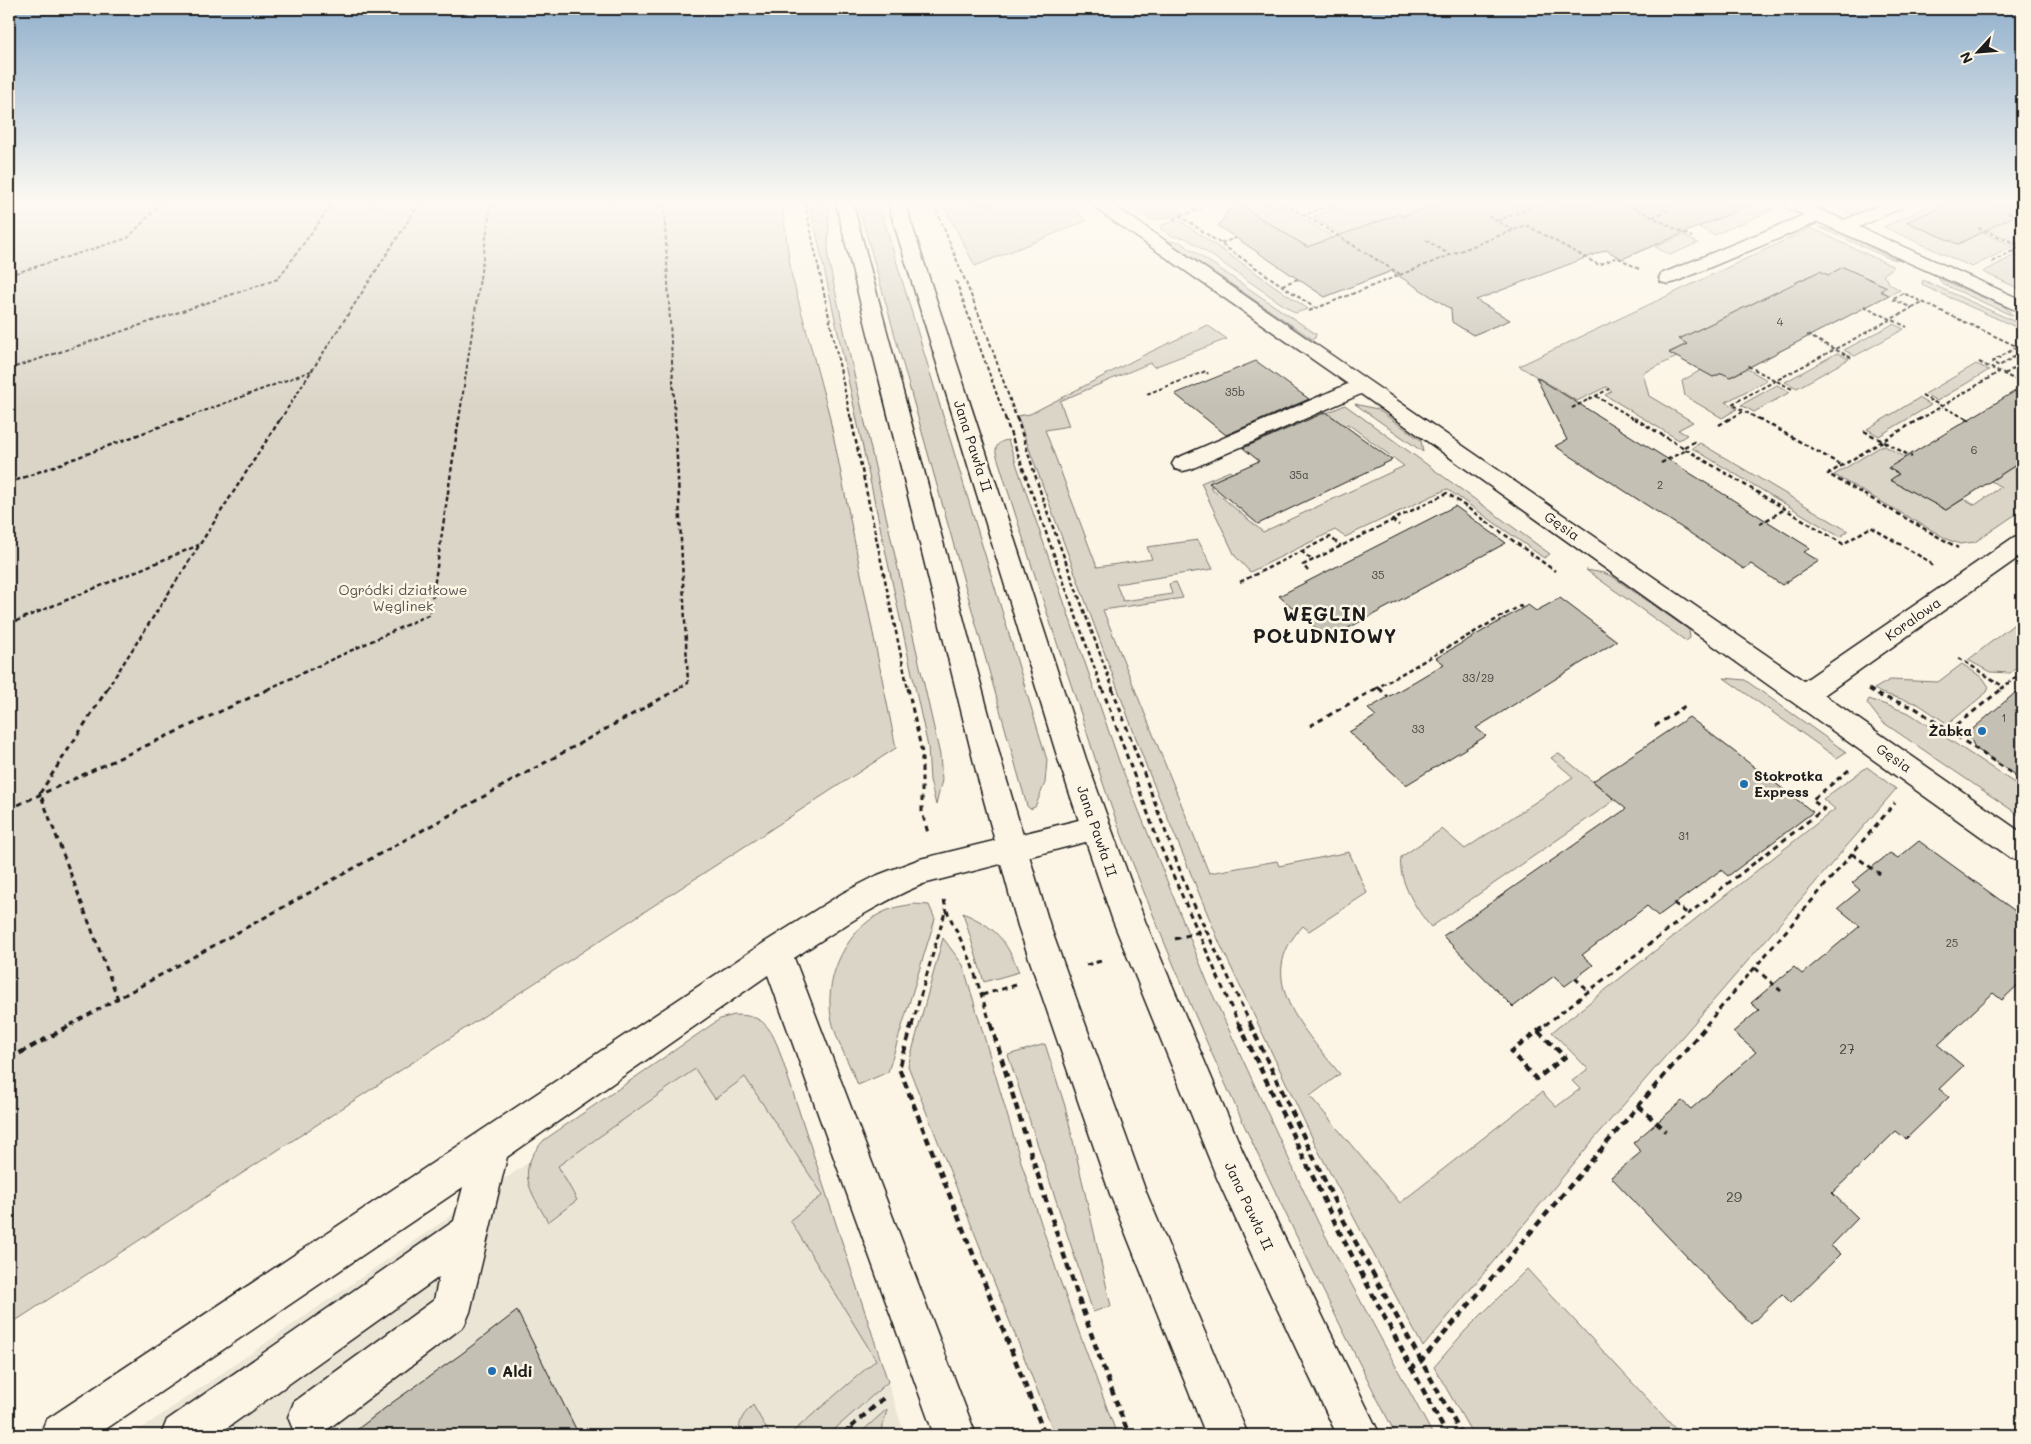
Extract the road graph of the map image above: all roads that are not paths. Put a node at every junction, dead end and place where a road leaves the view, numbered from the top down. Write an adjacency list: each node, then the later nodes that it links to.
1 (861, 271): 13 (main road)
2 (917, 271): 12 (main road, Jana Pawła II)
3 (1199, 271): 8 (main road, Gęsia)
4 (1681, 271): 6 (main road)
5 (1943, 271): 7 (main road)
6 (1668, 278)
7 (2022, 307)
8 (1363, 385): 9 (main road); 11 (main road, Gęsia)
9 (1184, 464)
10 (2022, 543): 11 (main road, Koralowa)
11 (1804, 695): 14 (main road, Gęsia)
12 (1095, 828): 13 (main road); 23 (main road, Jana Pawła II)
13 (1011, 848): 15 (main road); 22 (main road)
14 (2022, 849)
15 (776, 952): 16 (main road); 21 (main road)
16 (492, 1146): 17 (main road); 19 (main road)
17 (470, 1232): 18 (main road); 20 (main road)
18 (309, 1417)
19 (61, 1435)
20 (182, 1435)
21 (955, 1435)
22 (1227, 1435)
23 (1359, 1435)

